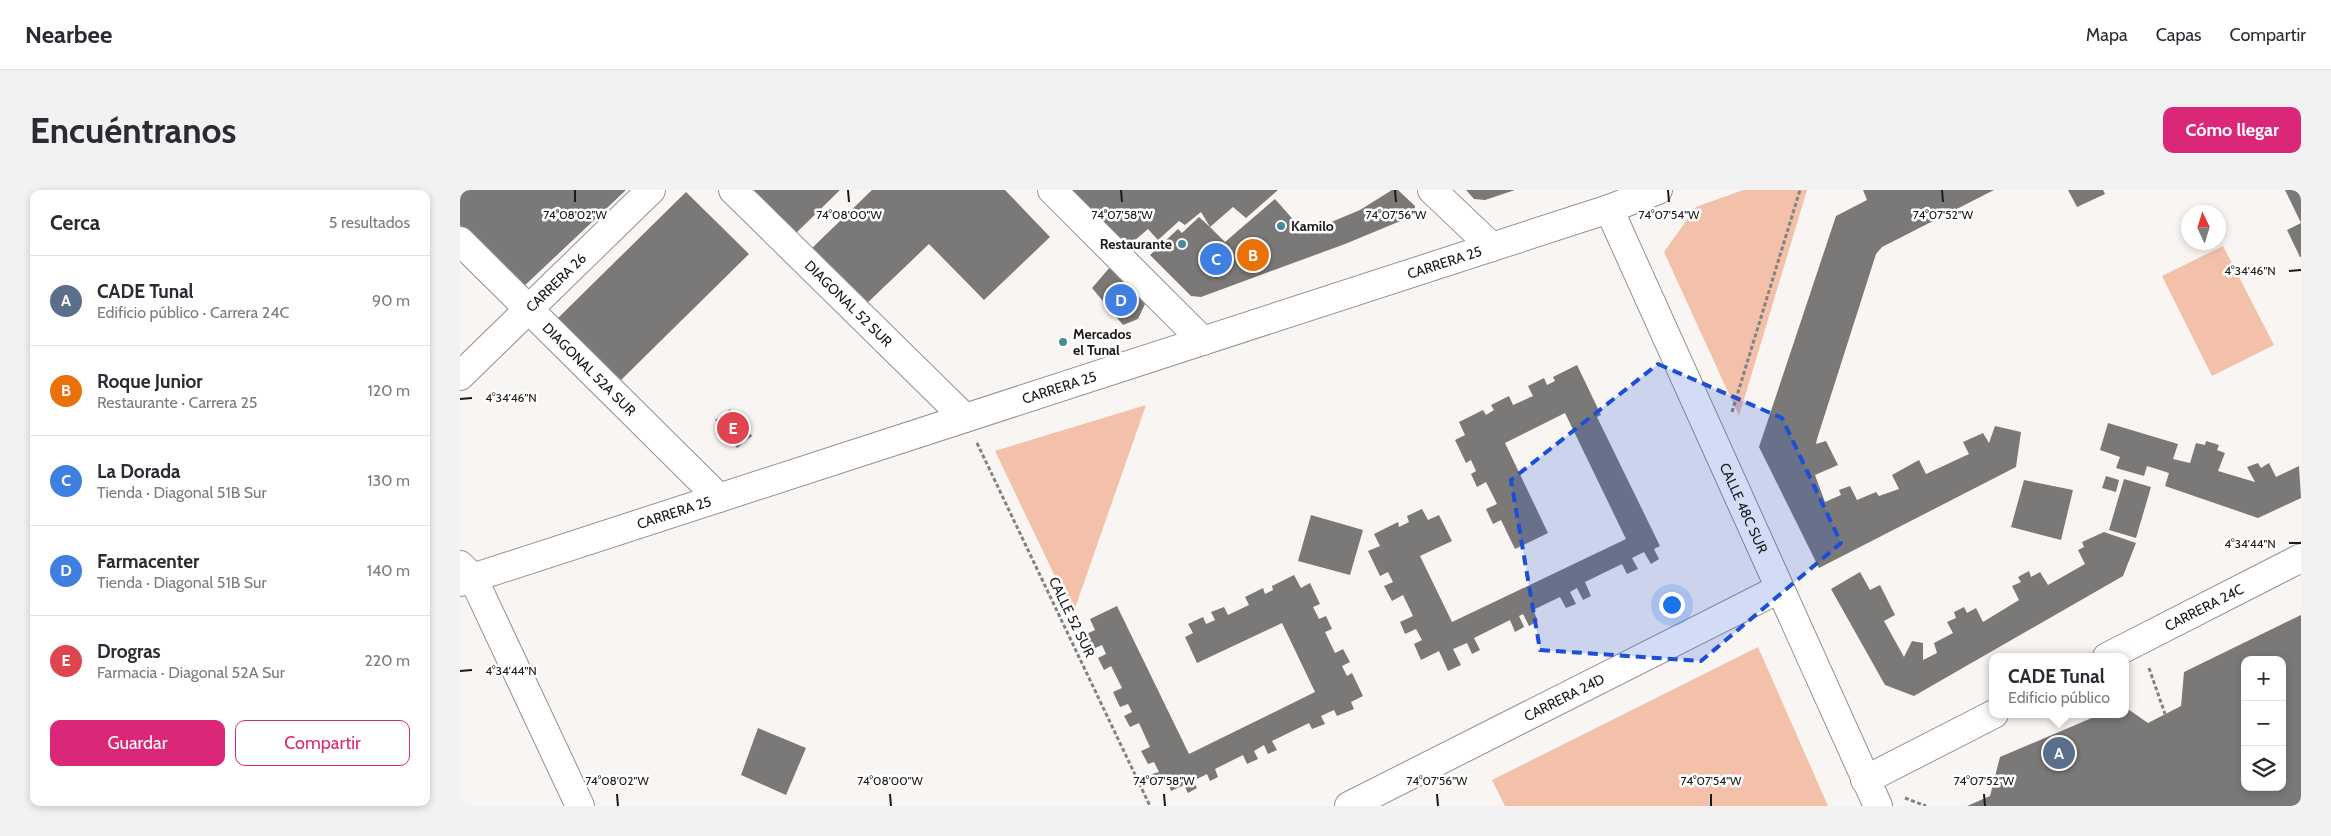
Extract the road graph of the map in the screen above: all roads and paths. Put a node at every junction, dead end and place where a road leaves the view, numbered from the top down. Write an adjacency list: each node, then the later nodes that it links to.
1 (651, 190): 10 (street, CARRERA 26)
2 (733, 190): 14 (street, DIAGONAL 52 SUR)
3 (1052, 190): 11 (street)
4 (1432, 190): 9 (street)
5 (1800, 190): 13 (path)
6 (1646, 192): 7 (street, CARRERA 25)
7 (1609, 209): 9 (street, CARRERA 25); 18 (street, CALLE 48C SUR)
8 (460, 240): 10 (street, DIAGONAL 52A SUR)
9 (1492, 247): 11 (street, CARRERA 25)
10 (529, 309): 12 (street, CARRERA 26); 15 (street, DIAGONAL 52A SUR)
11 (1203, 341): 14 (street, CARRERA 25)
12 (460, 376)
13 (1732, 413)
14 (969, 428): 15 (street, CARRERA 25); 25 (path, CALLE 52 SUR)
15 (719, 498): 17 (street, CARRERA 25)
16 (2301, 558): 19 (street, CARRERA 24C)
17 (464, 575): 24 (street)
18 (1779, 589): 23 (street, CALLE 48C SUR); 26 (street, CARRERA 24D)
19 (2115, 653)
20 (2147, 662): 21 (path)
21 (2165, 714)
22 (1989, 717): 23 (street)
23 (1865, 780): 27 (street, CALLE 48C SUR)
24 (580, 806)
25 (1150, 806)
26 (1349, 806)
27 (1878, 806)

